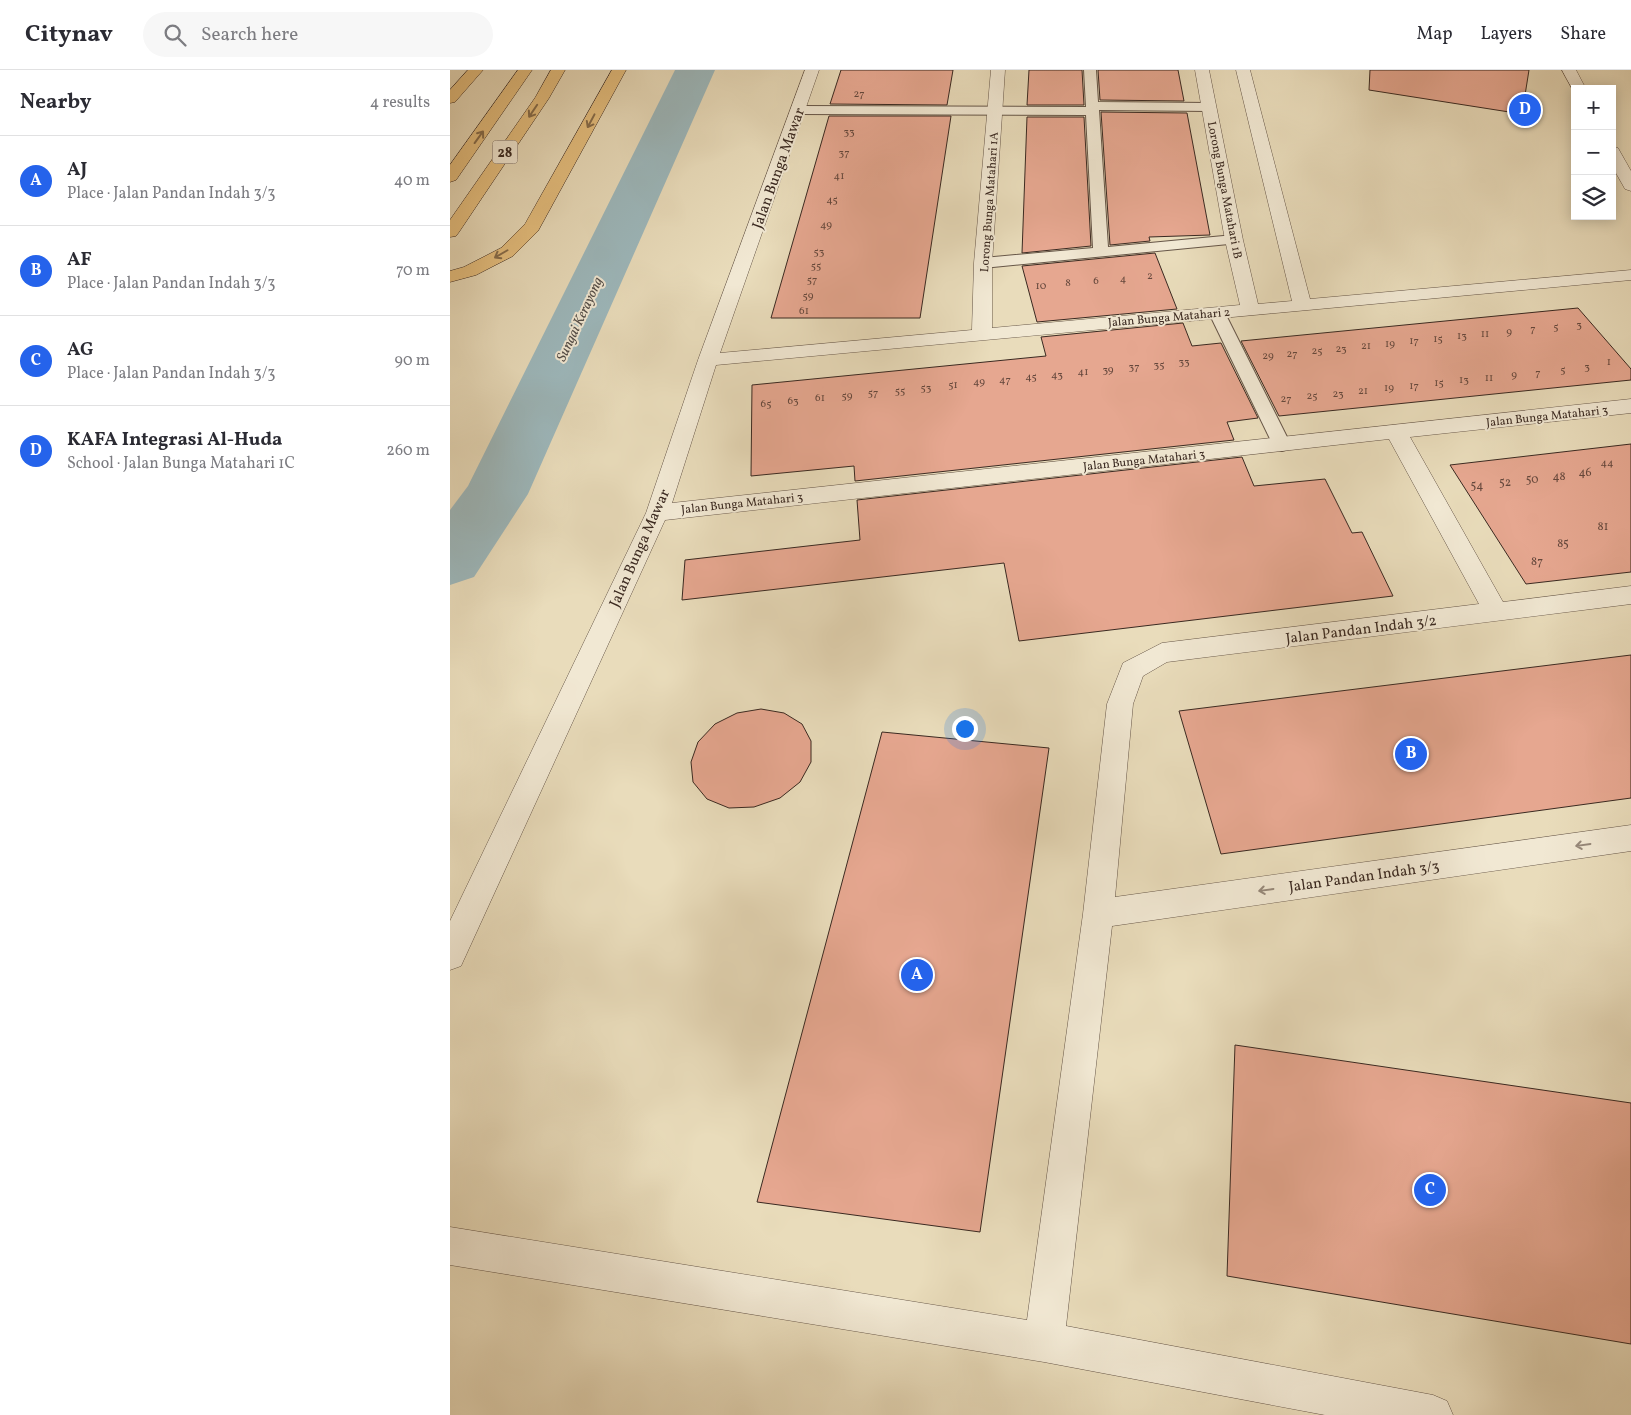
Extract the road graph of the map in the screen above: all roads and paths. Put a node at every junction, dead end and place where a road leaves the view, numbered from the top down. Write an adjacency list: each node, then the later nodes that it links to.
1 (525, 70): 18 (highway, 28, one-way to 1)
2 (558, 70): 20 (highway, 28, one-way to 20)
3 (812, 70): 15 (street, Jalan Bunga Mawar)
4 (998, 70): 16 (street, Lorong Bunga Matahari 1A)
5 (1090, 70): 14 (lane)
6 (1202, 70): 13 (street, Lorong Bunga Matahari 1B)
7 (1243, 70): 26 (street)
8 (1569, 70): 11 (street)
9 (473, 73): 12 (highway)
10 (616, 74): 25 (highway, one-way to 25)
11 (1577, 85)
12 (450, 99)
13 (1209, 107): 14 (lane); 21 (street, Lorong Bunga Matahari 1B)
14 (1093, 108): 16 (lane); 22 (lane)
15 (799, 110): 16 (lane); 30 (street, Jalan Bunga Mawar)
16 (996, 110): 23 (street, Lorong Bunga Matahari 1A)
17 (1616, 158): 19 (street)
18 (450, 177)
19 (1630, 183)
20 (450, 232)
21 (1234, 240): 22 (lane); 27 (street, Lorong Bunga Matahari 1B)
22 (1102, 252): 23 (lane)
23 (983, 264): 29 (street, Lorong Bunga Matahari 1A)
24 (1631, 275): 26 (street, Jalan Bunga Matahari 2)
25 (450, 277)
26 (1302, 305): 27 (street, Jalan Bunga Matahari 2)
27 (1250, 310): 28 (street, Jalan Bunga Matahari 2)
28 (1217, 313): 29 (street, Jalan Bunga Matahari 2); 33 (lane)
29 (982, 335): 30 (street, Jalan Bunga Matahari 2)
30 (708, 360): 34 (street, Jalan Bunga Mawar)
31 (1631, 406): 32 (street, Jalan Bunga Matahari 3)
32 (1396, 432): 33 (street, Jalan Bunga Matahari 3); 36 (street)
33 (1282, 445): 34 (street, Jalan Bunga Matahari 3)
34 (658, 513): 39 (street, Jalan Bunga Mawar)
35 (1631, 595): 36 (street, Jalan Pandan Indah 3/2)
36 (1496, 612): 38 (street, Jalan Pandan Indah 3/2)
37 (1631, 838): 38 (street, Jalan Pandan Indah 3/3, one-way to 38)
38 (1098, 914): 41 (street, Jalan Pandan Indah 3/2)
39 (450, 955)
40 (450, 1246): 41 (street)
41 (1044, 1342): 42 (street)
42 (1433, 1415)

